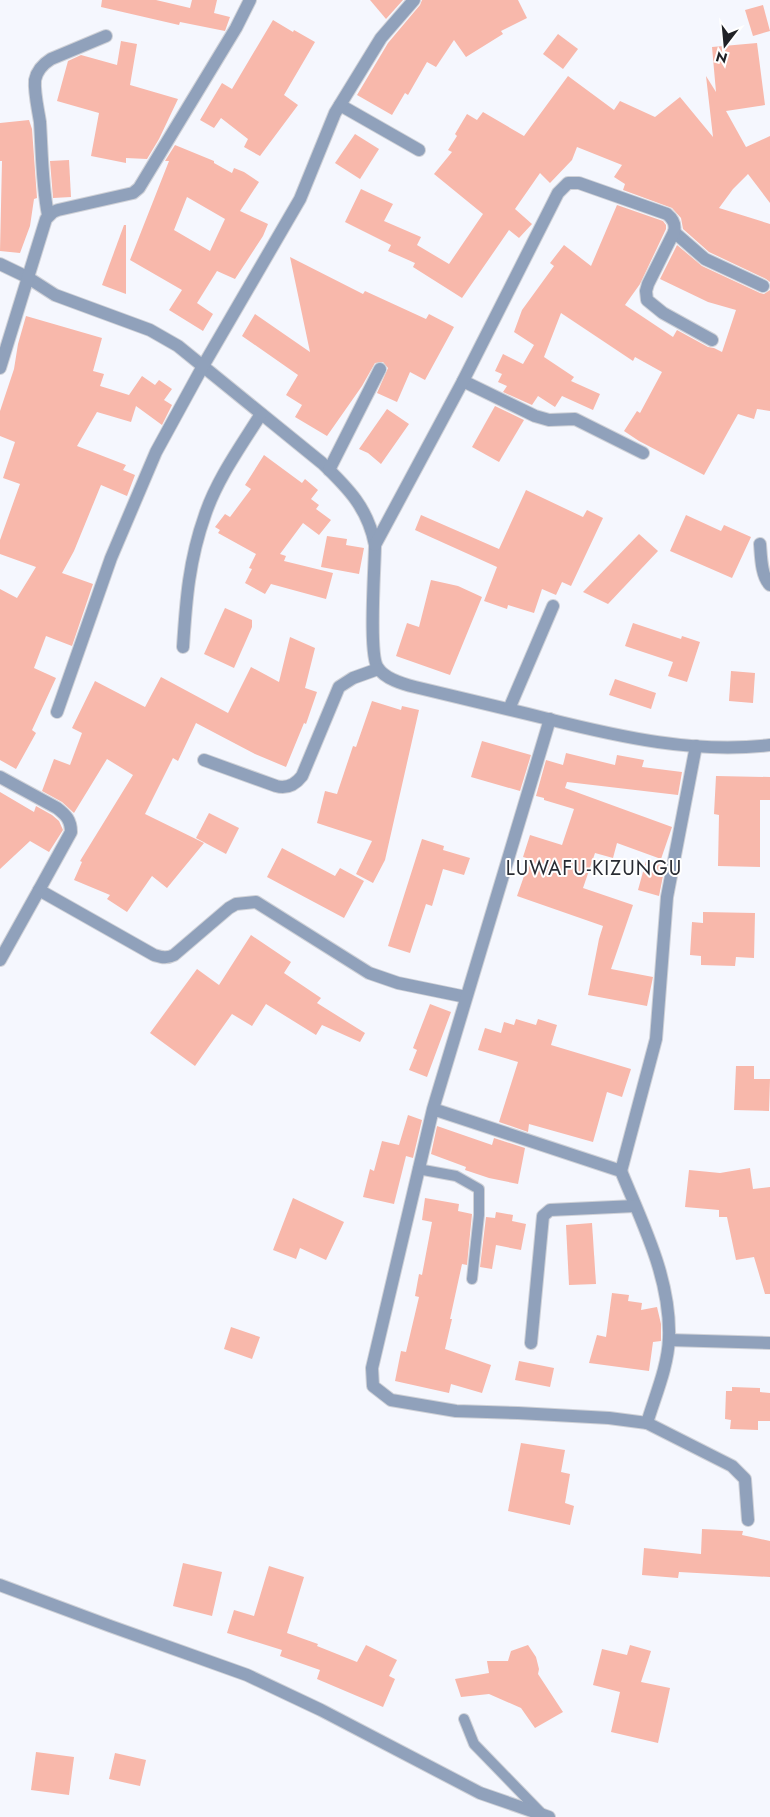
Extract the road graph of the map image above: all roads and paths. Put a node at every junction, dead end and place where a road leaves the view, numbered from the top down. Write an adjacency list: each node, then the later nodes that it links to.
1 (250, 0): 6 (street)
2 (414, 0): 4 (street)
3 (106, 36): 6 (street)
4 (340, 105): 5 (street); 12 (street)
5 (419, 150)
6 (48, 215): 9 (street)
7 (674, 232): 10 (street); 11 (street); 15 (street)
8 (0, 264): 9 (street)
9 (27, 278): 12 (street); 13 (street)
10 (763, 286)
11 (712, 340)
12 (202, 366): 16 (street); 26 (street)
13 (0, 368)
14 (380, 369): 18 (street)
15 (463, 380): 17 (street); 20 (street)
16 (261, 414): 18 (street); 23 (street)
17 (644, 453)
18 (329, 470): 20 (street)
19 (760, 544): 21 (street)
20 (375, 545): 24 (street)
21 (770, 585)
22 (553, 606): 25 (street)
23 (183, 647)
24 (378, 669): 25 (street); 30 (street)
25 (509, 709): 27 (street)
26 (57, 712)
27 (550, 719): 29 (street); 34 (street)
28 (770, 745): 29 (street)
29 (696, 746): 37 (street)
30 (204, 760)
31 (0, 777): 32 (street)
32 (39, 890): 33 (street); 34 (street)
33 (0, 960)
34 (466, 997): 35 (street)
35 (433, 1109): 36 (street); 37 (street)
36 (418, 1169): 39 (lane); 43 (street)
37 (621, 1172): 38 (street)
38 (635, 1206): 40 (street); 41 (street)
39 (472, 1279)
40 (669, 1340): 42 (street); 43 (street)
41 (531, 1343)
42 (770, 1343)
43 (647, 1423): 44 (street)
44 (748, 1520)
45 (0, 1585): 47 (street)
46 (464, 1719): 47 (lane)
47 (545, 1815)

